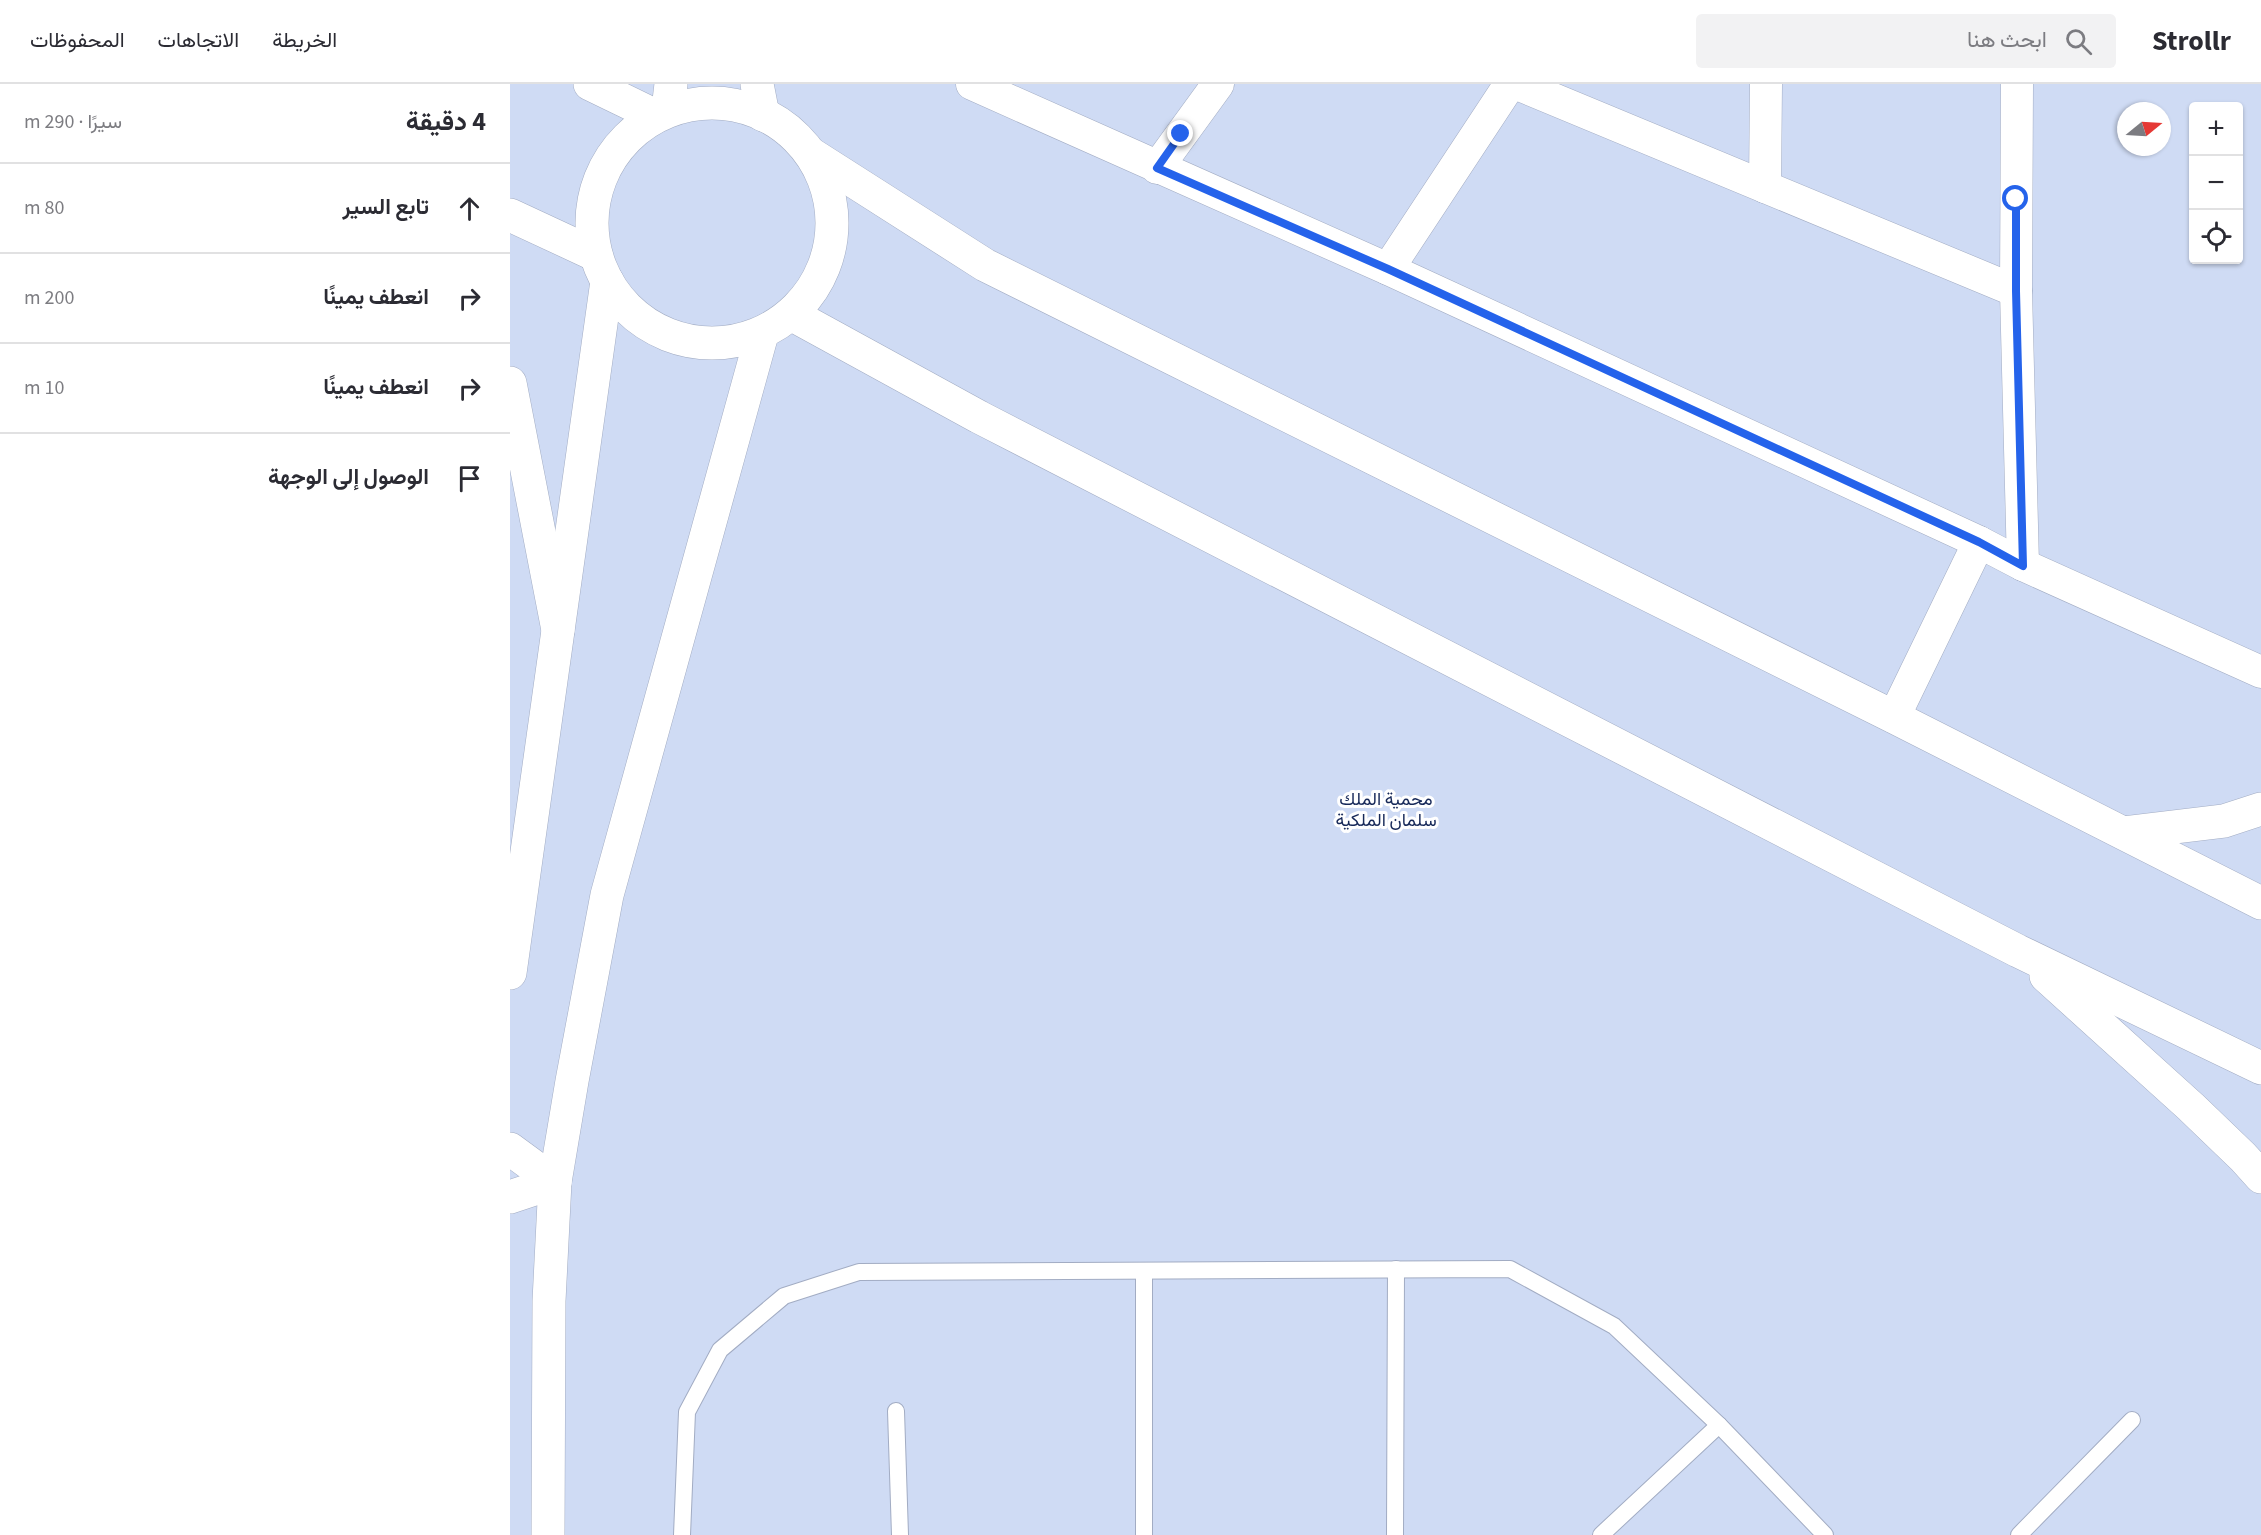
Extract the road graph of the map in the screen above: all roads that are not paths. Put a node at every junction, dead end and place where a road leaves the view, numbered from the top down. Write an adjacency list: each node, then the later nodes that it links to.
1 (590, 84): 9 (main road)
2 (756, 84): 10 (main road)
3 (972, 84): 12 (street)
4 (1218, 84): 12 (street)
5 (1510, 84): 16 (street)
6 (1517, 84): 13 (street)
7 (1766, 84): 13 (street)
8 (2017, 84): 17 (street)
9 (665, 103): 10 (main road); 15 (main road)
10 (763, 115): 11 (main road)
11 (810, 154): 18 (main road); 25 (main road)
12 (1157, 168): 16 (street)
13 (1765, 187): 17 (street)
14 (510, 215): 15 (main road)
15 (601, 268): 19 (main road); 23 (main road)
16 (1388, 269): 21 (street)
17 (2016, 291): 22 (street)
18 (791, 314): 19 (main road); 29 (main road)
19 (762, 334): 34 (main road)
20 (510, 383): 23 (main road)
21 (1979, 542): 22 (street); 25 (street)
22 (2023, 566): 24 (street)
23 (558, 630): 30 (main road)
24 (2261, 672)
25 (1894, 717): 27 (main road)
26 (2261, 809): 27 (main road)
27 (2124, 833): 28 (main road)
28 (2261, 903)
29 (2018, 951): 31 (main road); 33 (main road)
30 (510, 973)
31 (2261, 1068)
32 (510, 1149): 34 (main road)
33 (2261, 1177)
34 (555, 1182): 35 (main road); 41 (main road)
35 (510, 1197)
36 (1396, 1269): 37 (lane); 40 (lane); 45 (lane)
37 (1144, 1271): 42 (lane); 44 (lane)
38 (896, 1411): 43 (lane)
39 (2133, 1420): 48 (lane)
40 (1719, 1425): 46 (lane); 47 (lane)
41 (548, 1535)
42 (682, 1535)
43 (900, 1535)
44 (1144, 1535)
45 (1395, 1535)
46 (1601, 1535)
47 (1825, 1535)
48 (2019, 1535)

